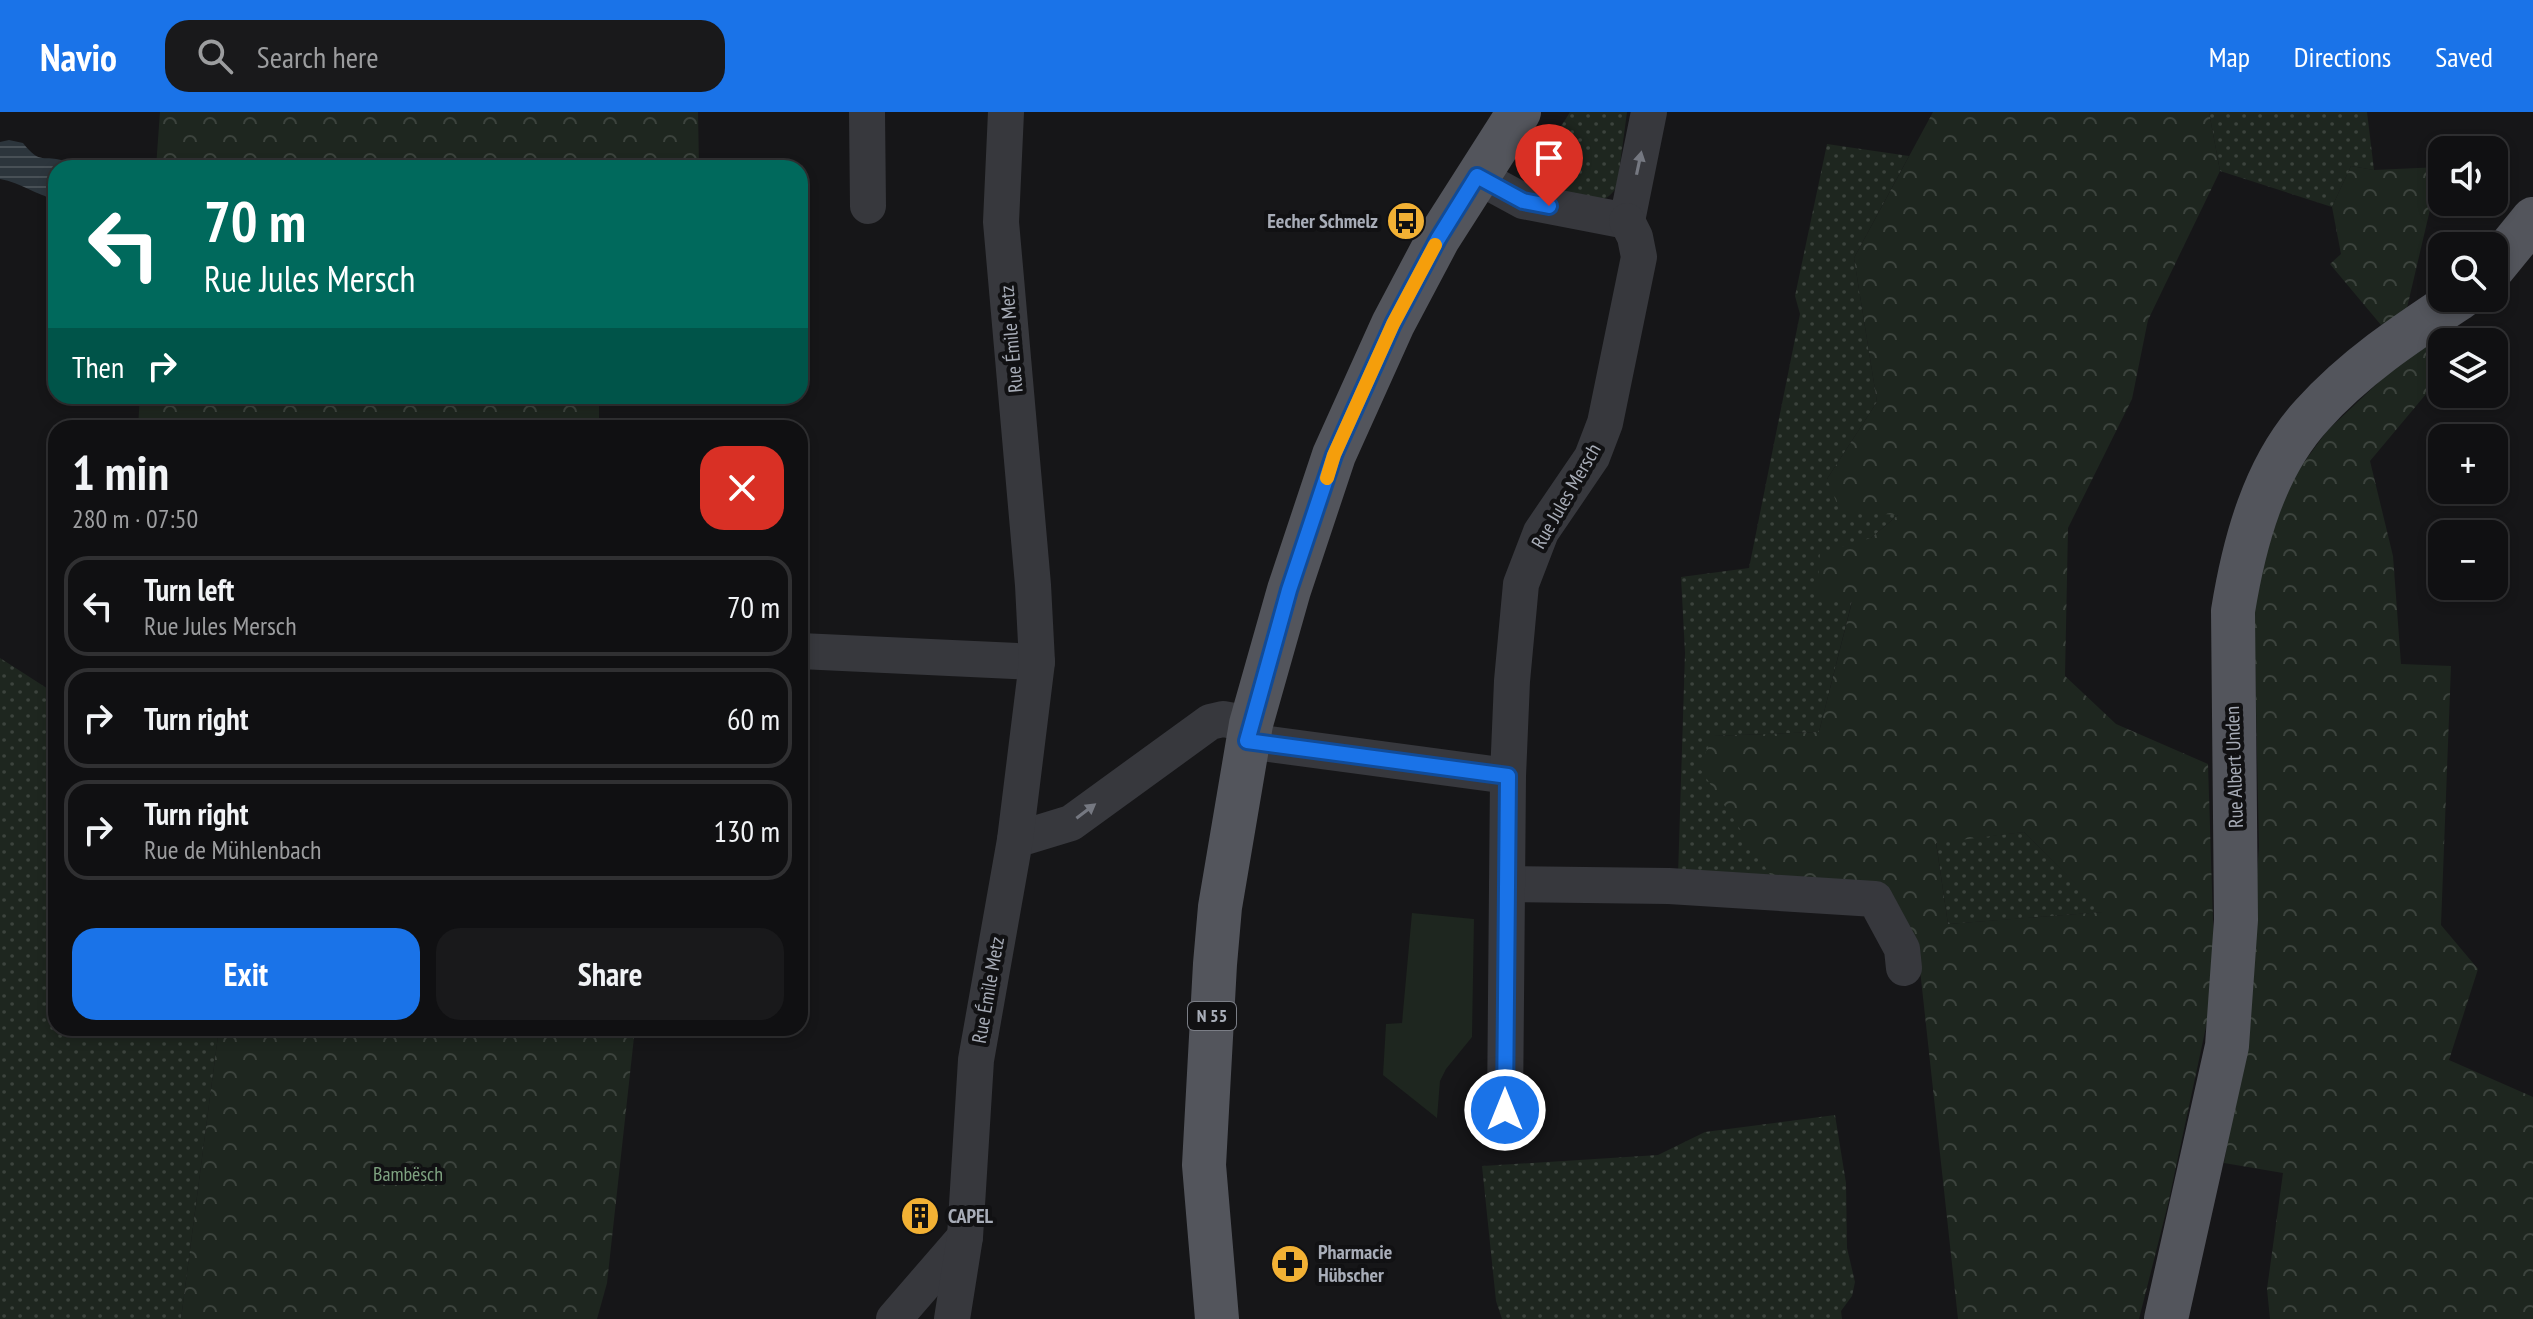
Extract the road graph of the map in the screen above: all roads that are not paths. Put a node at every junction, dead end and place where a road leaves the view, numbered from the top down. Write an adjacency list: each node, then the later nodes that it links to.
1 (867, 112): 6 (street)
2 (1006, 112): 12 (street, Rue Émile Metz)
3 (1519, 112): 5 (main road, N 55)
4 (1649, 112): 8 (street, one-way to 4)
5 (1477, 176): 8 (street); 13 (main road, N 55)
6 (868, 206)
7 (2533, 219): 9 (main road)
8 (1627, 221): 14 (street, Rue Jules Mersch)
9 (2508, 250)
10 (2439, 312): 23 (main road, Rue Albert Unden)
11 (808, 651): 12 (street)
12 (1037, 662): 15 (street, Rue Émile Metz)
13 (1249, 732): 14 (street); 15 (street, one-way to 13); 22 (main road, N 55)
14 (1508, 776): 16 (street, Rue Jules Mersch)
15 (1015, 840): 19 (street, Rue Émile Metz)
16 (1507, 884): 17 (street); 18 (street, Rue Jules Mersch)
17 (1904, 968)
18 (1505, 1110)
19 (965, 1237): 20 (street); 21 (street, Rue Émile Metz)
20 (894, 1319)
21 (952, 1319)
22 (1217, 1319)
23 (2166, 1319)

